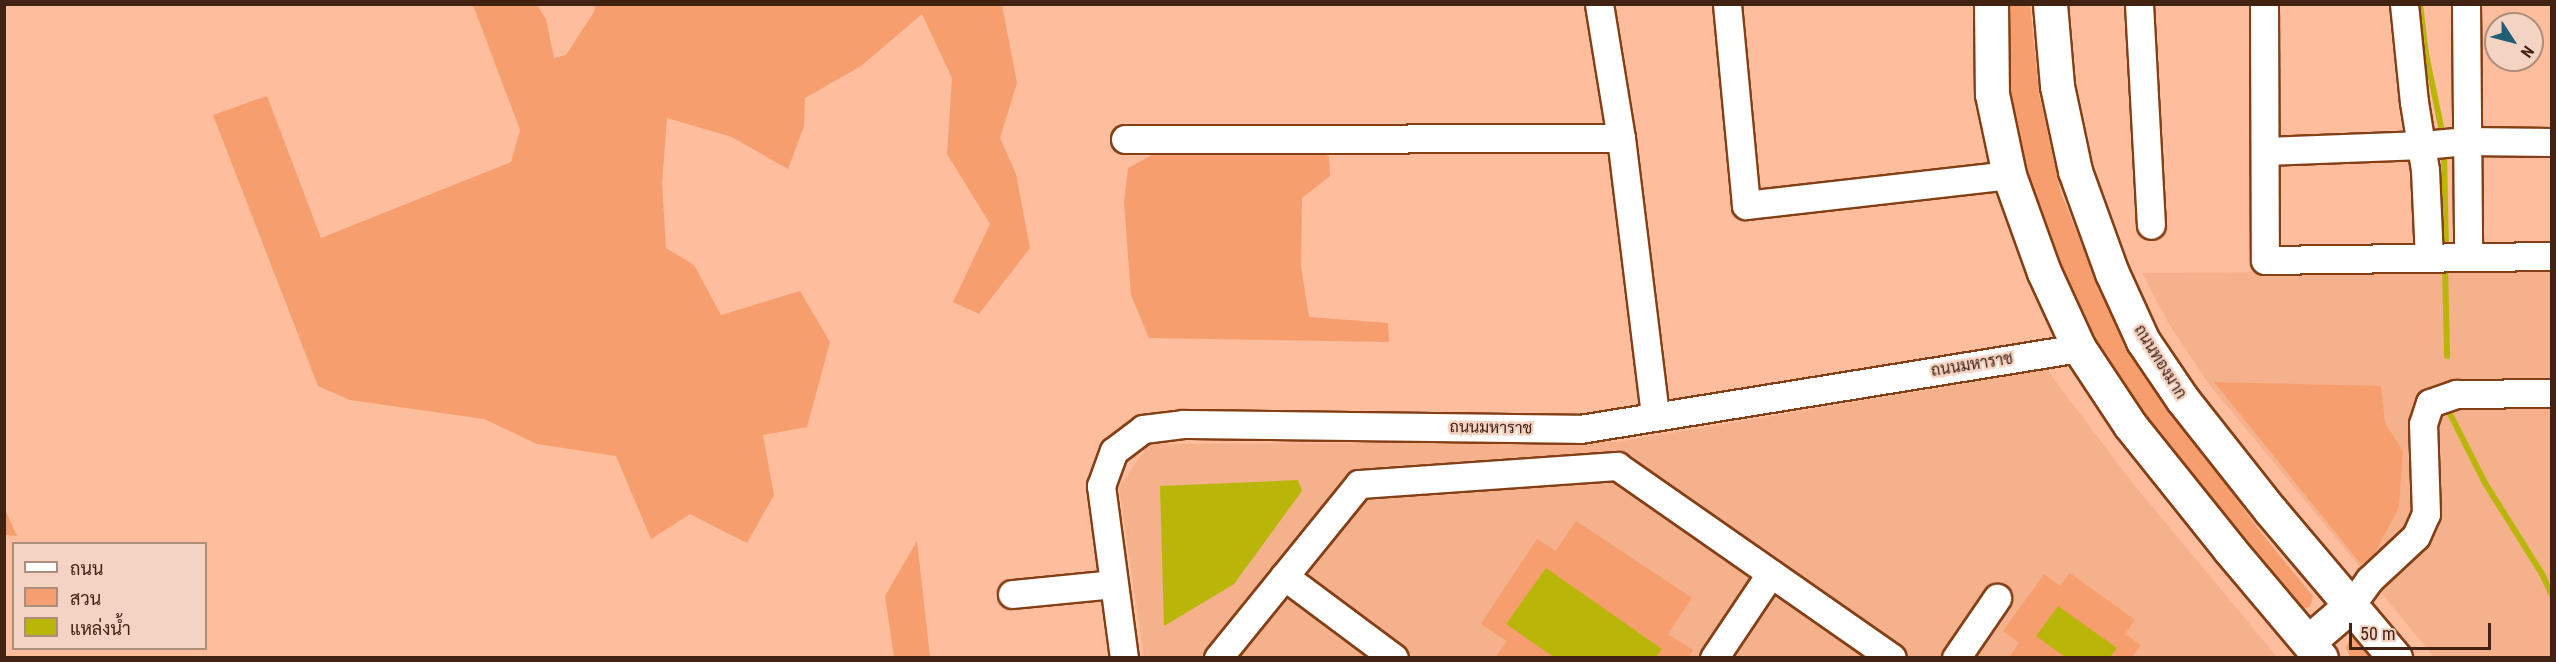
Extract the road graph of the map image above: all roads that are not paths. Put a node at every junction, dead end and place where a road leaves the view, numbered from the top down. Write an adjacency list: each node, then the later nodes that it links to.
1 (1599, 4): 9 (street)
2 (1727, 4): 15 (street)
3 (1991, 4): 15 (main road)
4 (2050, 4): 28 (main road, ถนนทองมาก)
5 (2139, 4): 16 (street)
6 (2264, 4): 14 (street)
7 (2404, 4): 13 (street)
8 (2466, 4): 11 (street)
9 (1621, 138): 10 (street); 22 (street)
10 (1125, 139)
11 (2467, 141): 12 (street); 13 (street); 19 (street)
12 (2552, 142)
13 (2422, 145): 14 (street); 18 (street)
14 (2265, 151): 18 (street)
15 (2009, 175): 20 (main road)
16 (2151, 225)
17 (2552, 256): 19 (street)
18 (2429, 257): 19 (street)
19 (2468, 257)
20 (2079, 348): 22 (street, ถนนมหาราช); 29 (main road)
21 (2552, 393): 28 (street)
22 (1655, 415): 25 (street, ถนนมหาราช)
23 (1771, 573): 24 (street); 33 (street); 34 (street)
24 (1284, 576): 31 (street); 32 (street)
25 (1114, 584): 26 (street); 30 (street, ถนนมหาราช)
26 (1012, 594)
27 (1996, 598): 35 (street)
28 (2351, 605): 29 (main road); 36 (main road, ถนนทองมาก)
29 (2312, 652)
30 (1125, 657)
31 (1218, 657)
32 (1394, 657)
33 (1714, 657)
34 (1892, 657)
35 (1956, 657)
36 (2395, 657)

